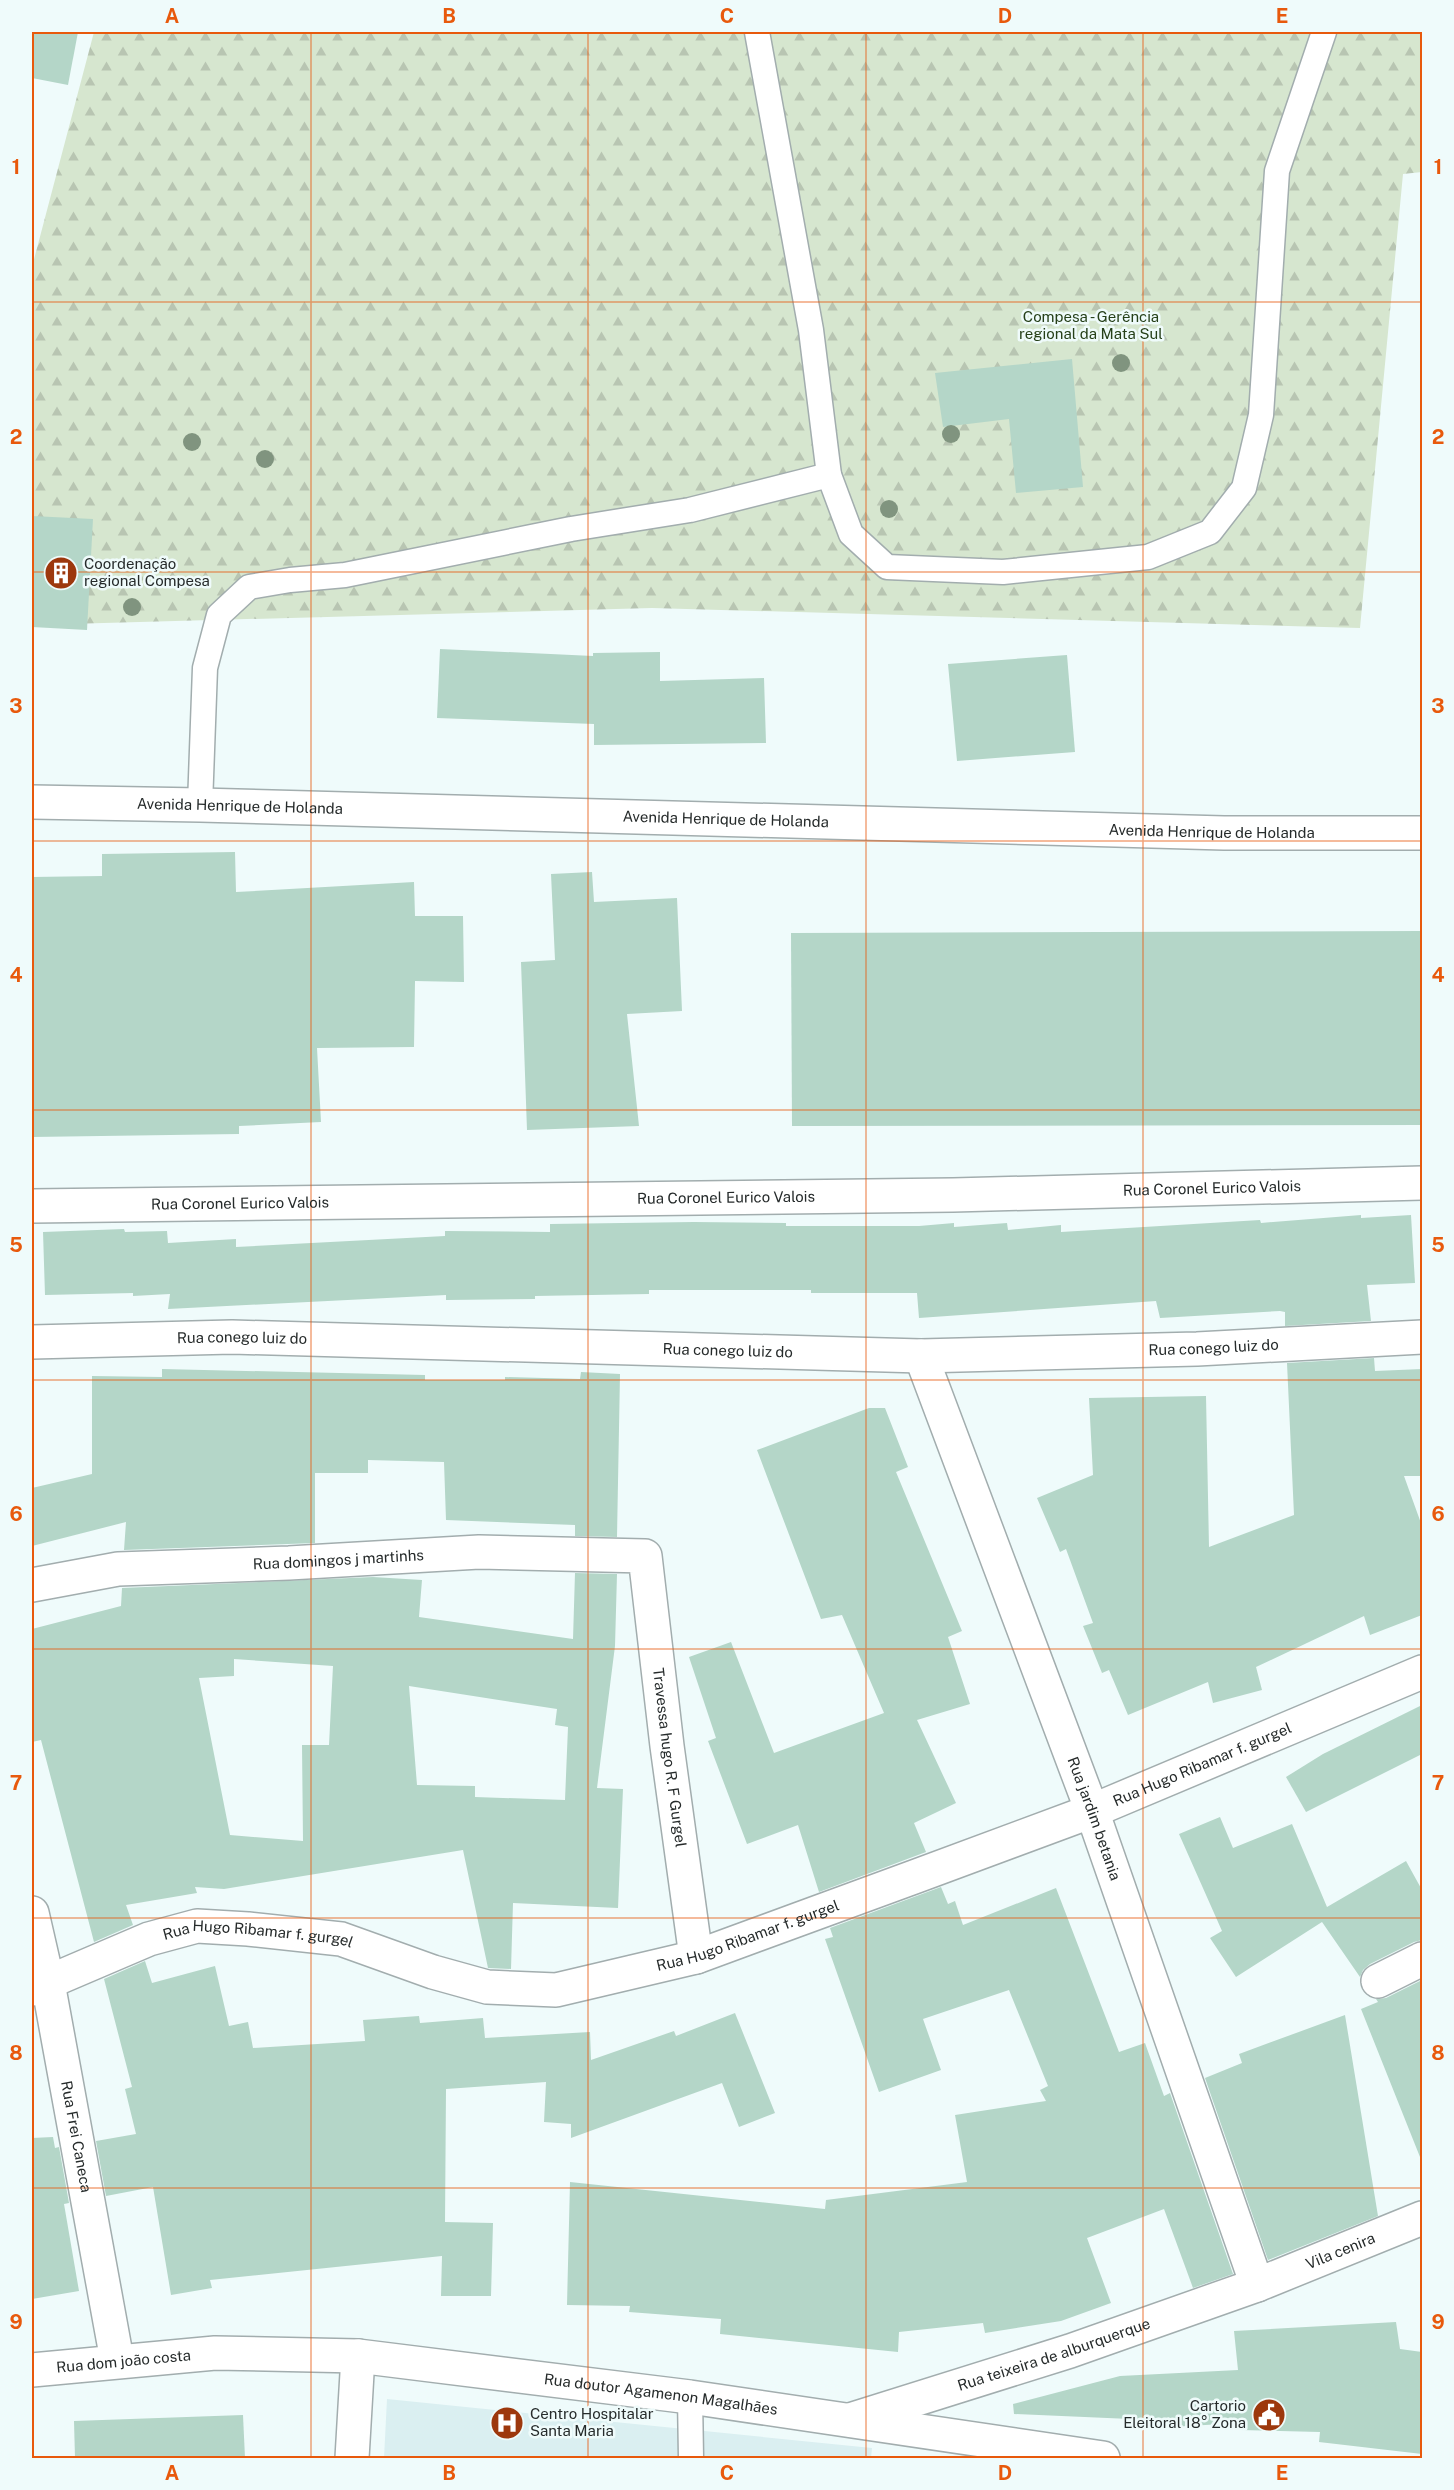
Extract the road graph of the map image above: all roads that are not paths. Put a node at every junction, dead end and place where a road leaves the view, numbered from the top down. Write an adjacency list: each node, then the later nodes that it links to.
1 (758, 32): 3 (lane)
2 (1324, 32): 3 (lane)
3 (829, 475): 5 (lane)
4 (32, 802): 5 (street, Avenida Henrique de Holanda)
5 (200, 805): 6 (street, Avenida Henrique de Holanda)
6 (1422, 833)
7 (1422, 1183): 8 (street, Rua Coronel Eurico Valois)
8 (32, 1206)
9 (1422, 1338): 11 (street, Rua conego luiz do)
10 (32, 1342): 11 (street, Rua conego luiz do)
11 (921, 1356): 15 (street, Rua jardim betania)
12 (645, 1556): 13 (street, Rua domingos j martinhs); 17 (street, Travessa hugo R. F Gurgel)
13 (32, 1585)
14 (1422, 1672): 15 (street, Rua Hugo Ribamar f. gurgel)
15 (1092, 1811): 17 (street, Rua Hugo Ribamar f. gurgel); 22 (street, Rua jardim betania)
16 (32, 1913): 20 (street, Rua Frei Caneca)
17 (696, 1957): 20 (street, Rua Hugo Ribamar f. gurgel)
18 (1422, 1959): 19 (street)
19 (1378, 1981)
20 (40, 1986): 25 (street, Rua Frei Caneca)
21 (1422, 2218): 22 (street, Vila cenira)
22 (1257, 2285): 28 (street, Rua teixeira de alburquerque)
23 (215, 2353): 24 (street, Rua doutor Agamenon Magalhães); 25 (street, Rua dom joão costa)
24 (358, 2356): 27 (street, Rua doutor Agamenon Magalhães); 29 (street)
25 (117, 2360): 26 (street, Rua dom joão costa)
26 (32, 2370)
27 (690, 2397): 28 (street, Rua doutor Agamenon Magalhães); 30 (lane)
28 (850, 2420): 31 (street, Rua doutor Agamenon Magalhães)
29 (352, 2458)
30 (691, 2458)
31 (1102, 2458)

